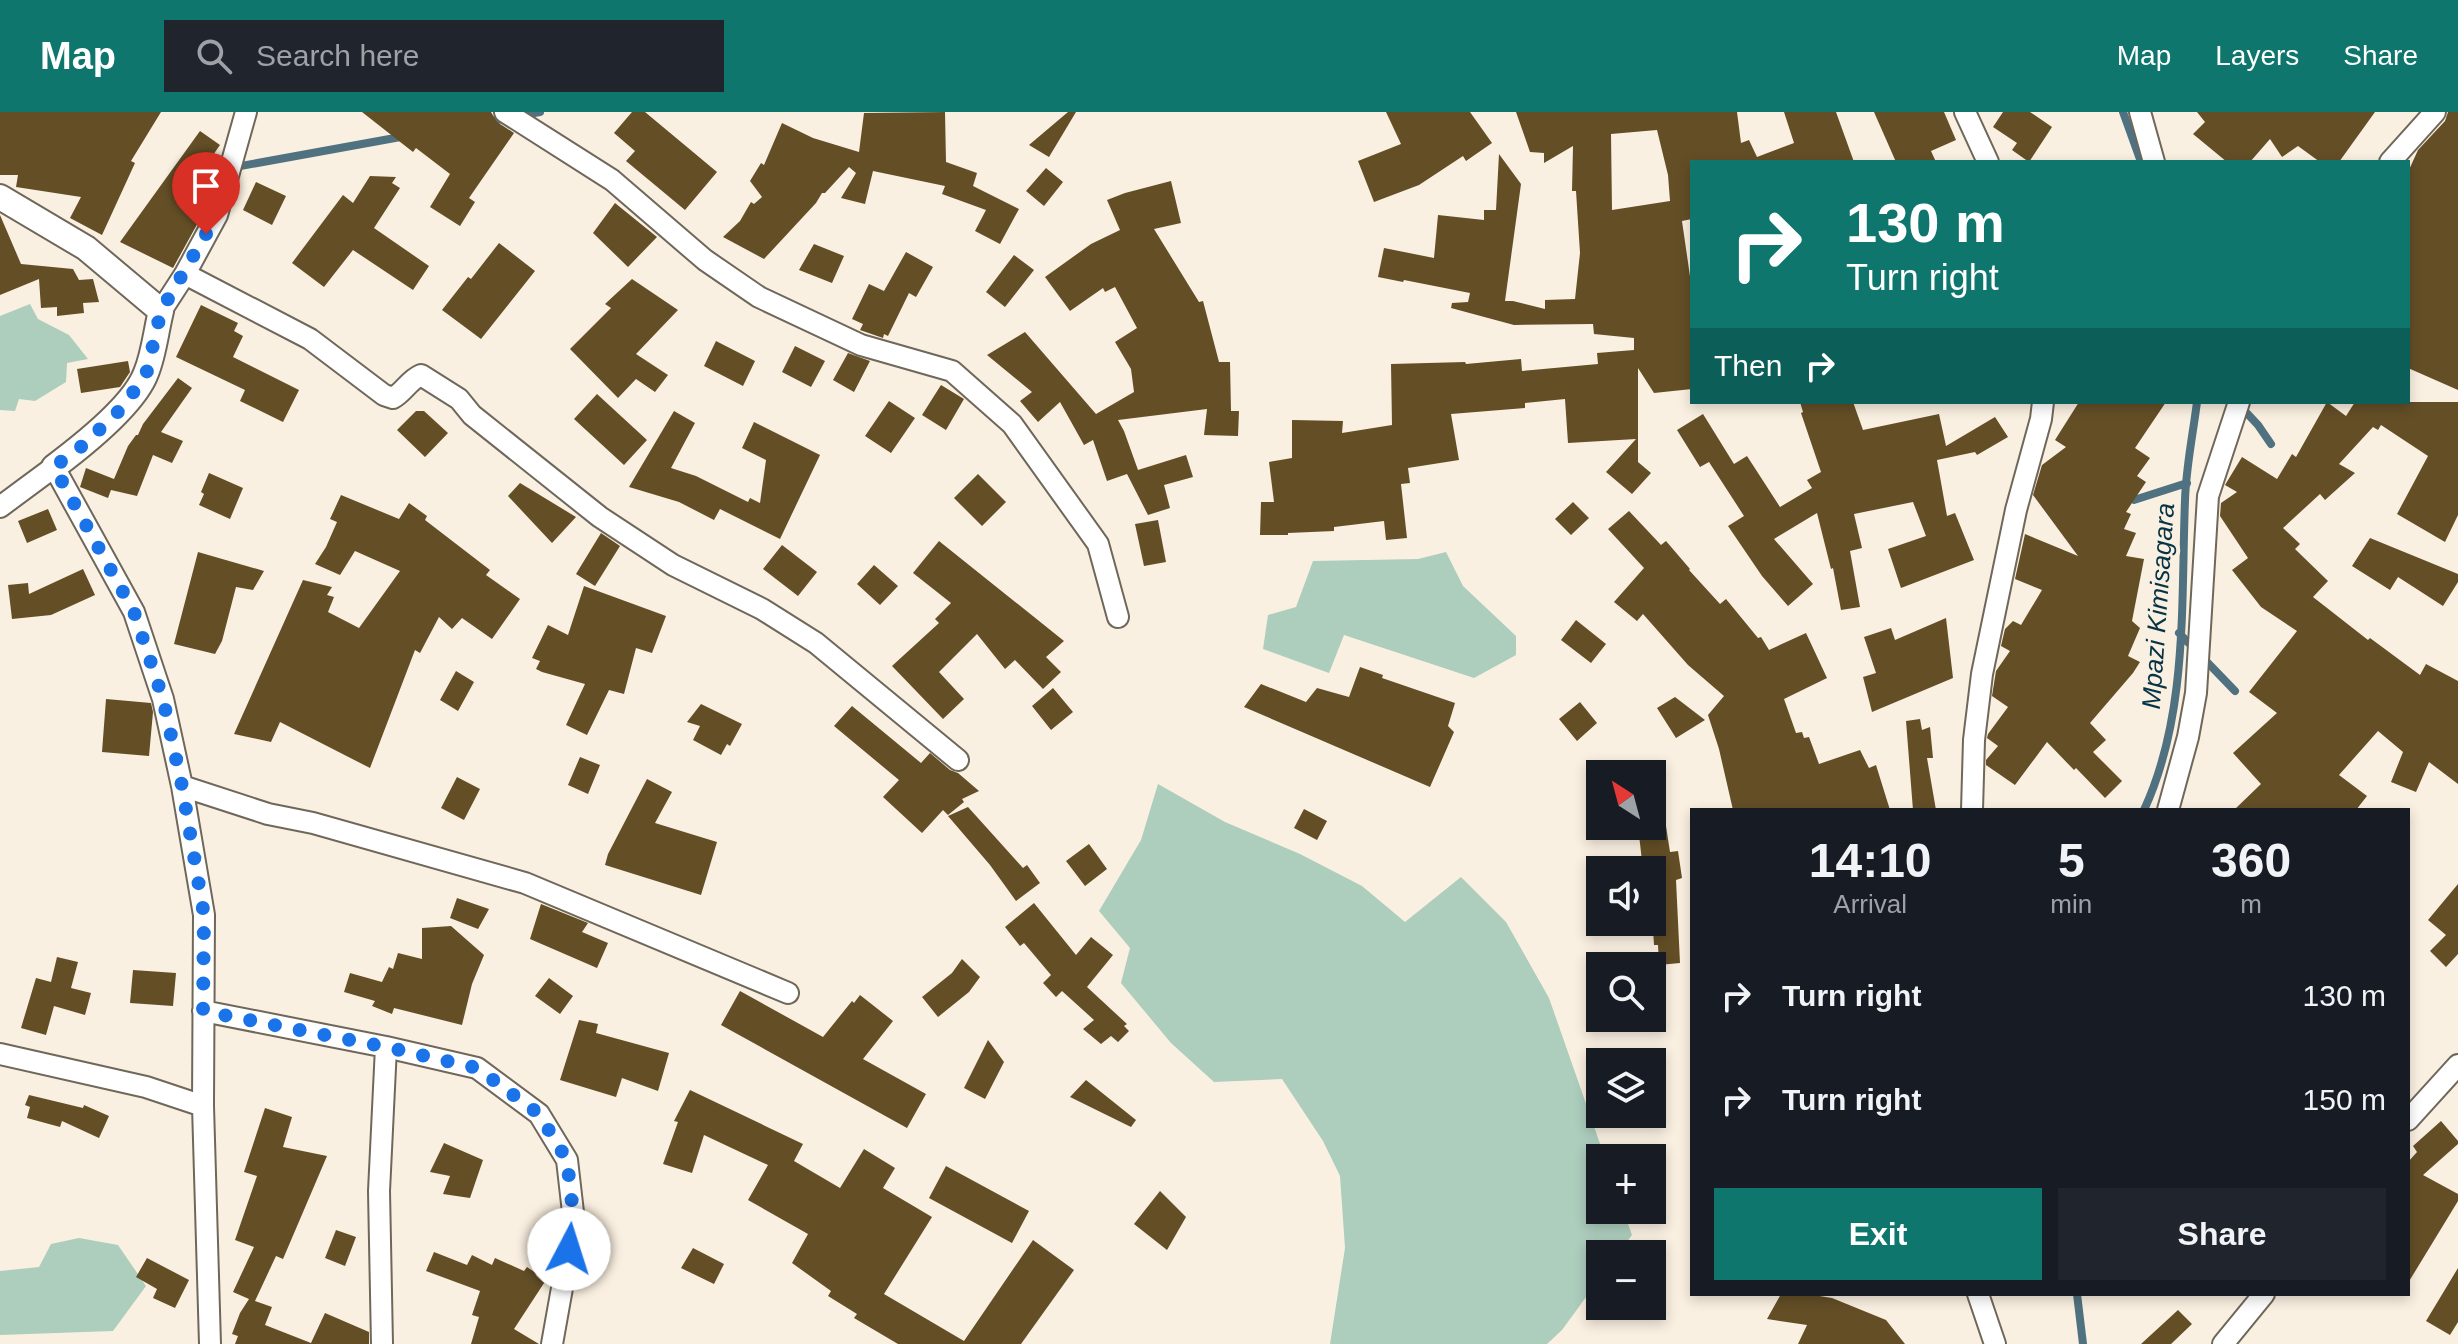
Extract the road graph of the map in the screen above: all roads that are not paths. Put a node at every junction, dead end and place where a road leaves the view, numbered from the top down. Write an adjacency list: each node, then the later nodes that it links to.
1 (246, 112): 10 (street)
2 (505, 112): 16 (street)
3 (1965, 112): 6 (street)
4 (2140, 112): 7 (street)
5 (2435, 112): 8 (street)
6 (1987, 160)
7 (2153, 160)
8 (2392, 160)
9 (0, 197): 11 (street)
10 (185, 274): 11 (street); 17 (street)
11 (161, 311): 14 (street)
12 (2043, 404): 19 (street)
13 (2238, 404): 20 (street)
14 (54, 467): 15 (street); 18 (street)
15 (0, 507)
16 (1118, 617)
17 (958, 760)
18 (182, 786): 21 (street); 22 (street)
19 (1972, 808)
20 (2169, 808)
21 (788, 993)
22 (203, 1011): 23 (street); 26 (street)
23 (386, 1047): 31 (street); 32 (street)
24 (0, 1054): 26 (street)
25 (2458, 1065): 27 (street)
26 (203, 1106): 30 (street)
27 (2410, 1118)
28 (1979, 1296): 33 (street)
29 (2262, 1296): 34 (street)
30 (210, 1344)
31 (382, 1344)
32 (552, 1344)
33 (1995, 1344)
34 (2223, 1344)

